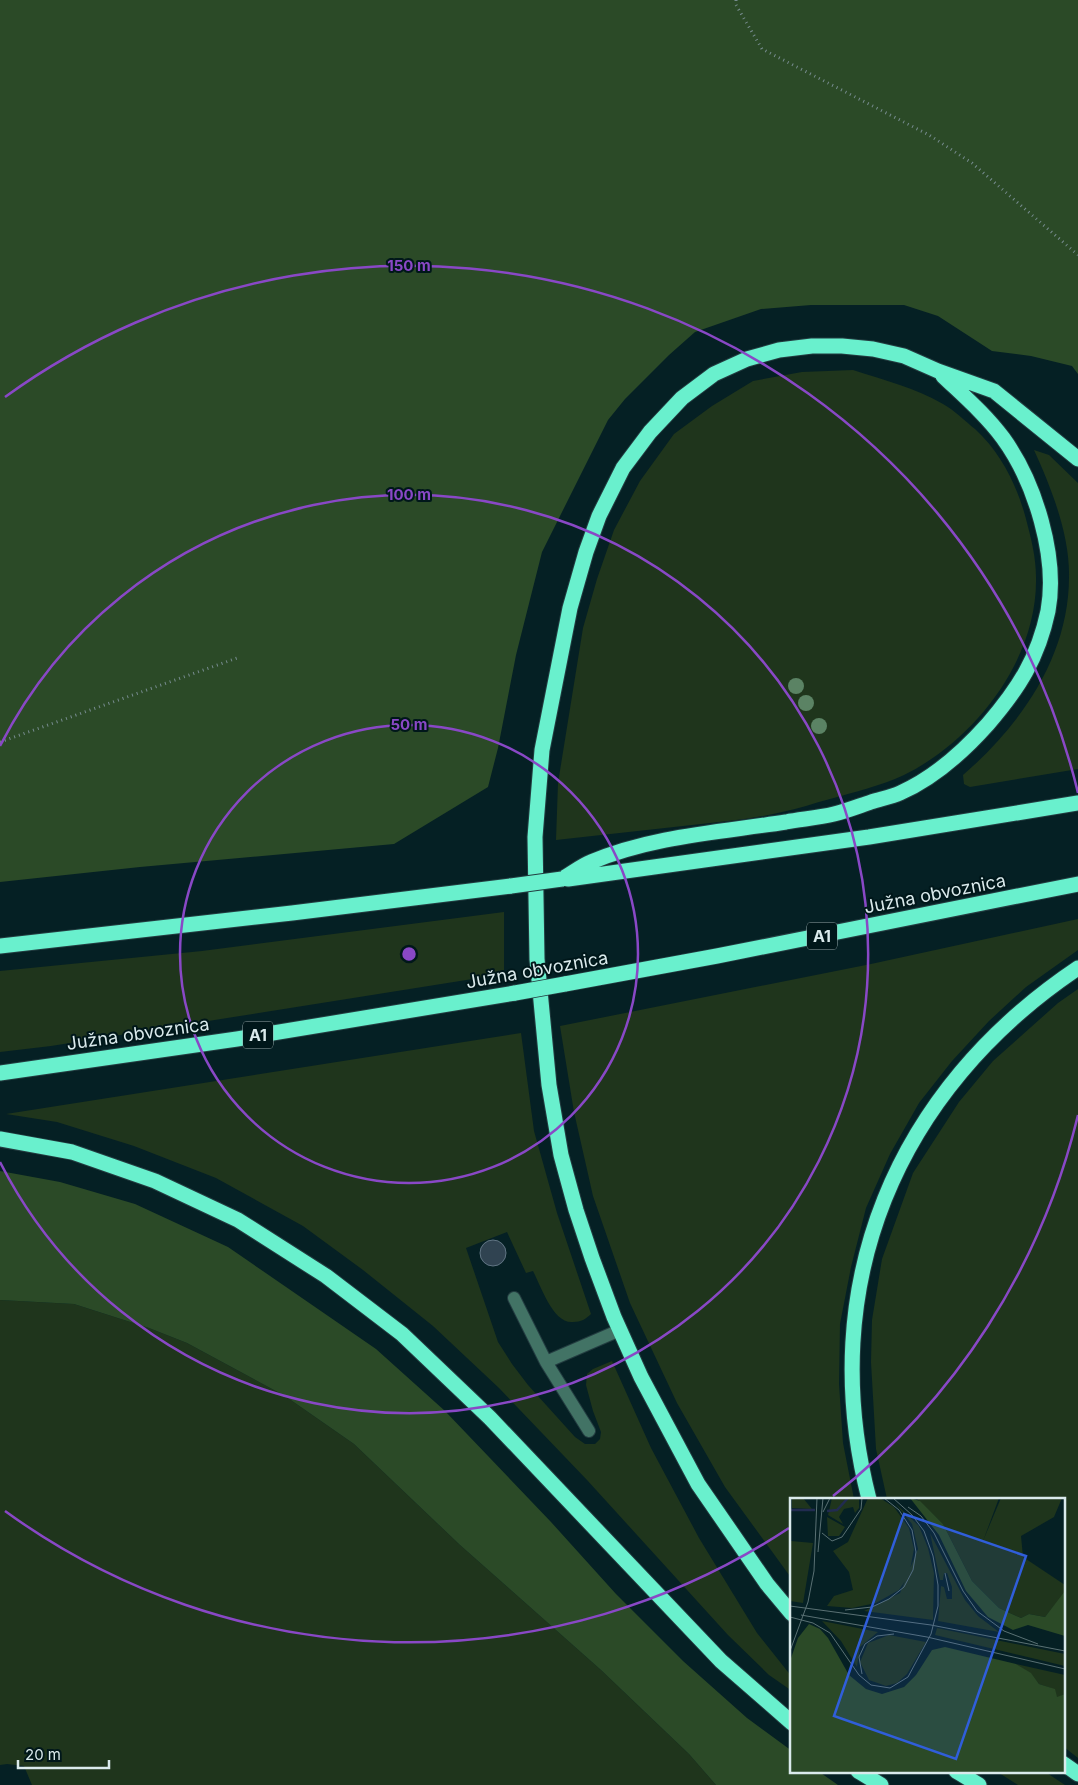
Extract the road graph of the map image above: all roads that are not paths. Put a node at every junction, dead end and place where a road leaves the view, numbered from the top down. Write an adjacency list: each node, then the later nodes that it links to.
1 (938, 371): 2 (highway); 4 (highway); 11 (highway)
2 (1078, 459)
3 (1078, 803): 4 (highway)
4 (562, 880): 6 (highway, bridge)
5 (1078, 884): 8 (highway, Južna obvoznica / A1, bridge)
6 (0, 946)
7 (1078, 968): 14 (highway)
8 (0, 1072)
9 (0, 1139): 16 (highway)
10 (514, 1298): 12 (lane)
11 (620, 1330): 12 (lane); 15 (highway)
12 (546, 1362): 13 (lane)
13 (589, 1431)
14 (870, 1498)
15 (790, 1612)
16 (790, 1721)
17 (1066, 1765): 20 (highway)
18 (860, 1772): 21 (highway)
19 (958, 1772): 22 (highway)
20 (1078, 1774)
21 (881, 1785)
22 (979, 1785)

